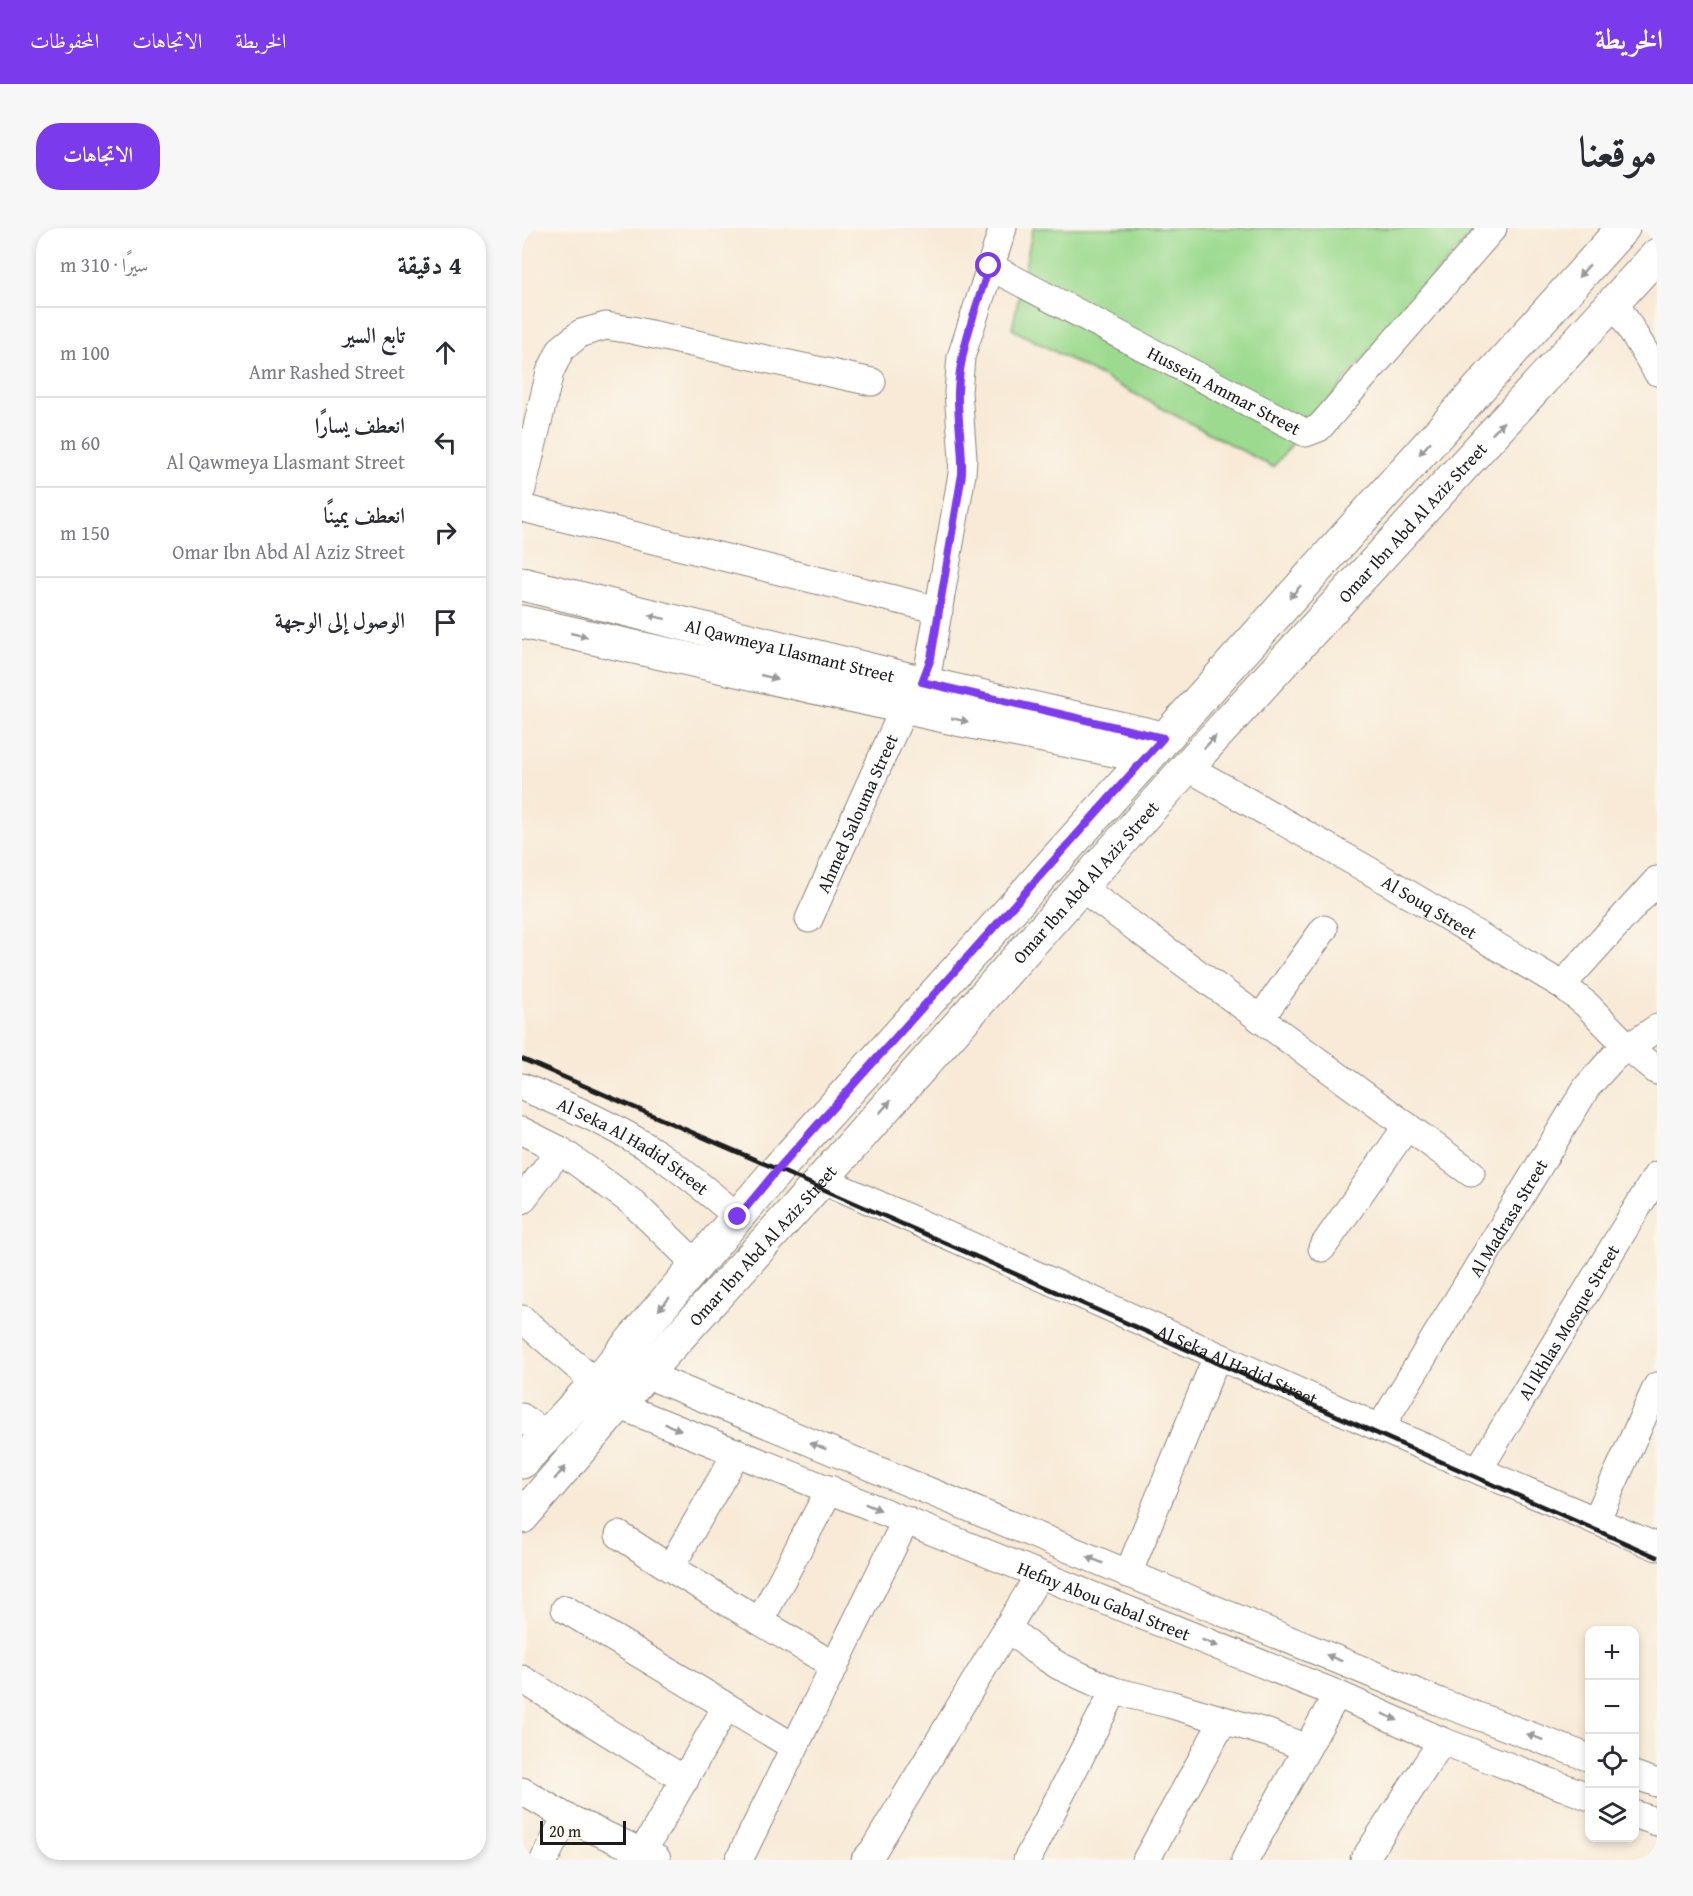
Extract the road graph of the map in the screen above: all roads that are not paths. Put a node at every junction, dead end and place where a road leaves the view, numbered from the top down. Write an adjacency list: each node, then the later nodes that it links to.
1 (1003, 228): 5 (street, Ahmed Salouma Street)
2 (1493, 228): 5 (street, Hussein Ammar Street)
3 (1623, 228): 15 (main road, Omar Ibn Abd Al Aziz Street, one-way to 15)
4 (1657, 255): 6 (main road, Omar Ibn Abd Al Aziz Street)
5 (989, 266): 12 (street, Ahmed Salouma Street)
6 (1614, 301): 7 (street); 16 (main road, Omar Ibn Abd Al Aziz Street, one-way to 6)
7 (1657, 372)
8 (872, 382): 9 (street)
9 (522, 489)
10 (522, 508): 12 (street)
11 (522, 584): 14 (main road, Al Qawmeya Llasmant Street, one-way to 11)
12 (939, 610): 14 (street, Ahmed Salouma Street)
13 (522, 622): 14 (main road, Al Qawmeya Llasmant Street, one-way to 14)
14 (913, 695): 15 (main road, Al Qawmeya Llasmant Street); 19 (street, Ahmed Salouma Street)
15 (1155, 747): 27 (main road, Omar Ibn Abd Al Aziz Street)
16 (1187, 767): 18 (main road, Omar Ibn Abd Al Aziz Street); 21 (street, Al Souq Street)
17 (1657, 880): 21 (street)
18 (1080, 887): 22 (street); 30 (main road, Omar Ibn Abd Al Aziz Street, one-way to 18)
19 (809, 920)
20 (1324, 929): 22 (street)
21 (1562, 985): 24 (street, Al Souq Street)
22 (1260, 1019): 28 (street)
23 (1657, 1028): 24 (street, Al Madrasa Street)
24 (1628, 1047): 25 (street, Al Souq Street); 45 (street, Al Madrasa Street)
25 (1657, 1071)
26 (522, 1087): 36 (street, Al Seka Al Hadid Street)
27 (824, 1118): 30 (main road); 36 (main road, Omar Ibn Abd Al Aziz Street)
28 (1407, 1126): 32 (street); 37 (street)
29 (522, 1131): 31 (street)
30 (853, 1143): 34 (main road, Omar Ibn Abd Al Aziz Street)
31 (560, 1150): 35 (street); 38 (street)
32 (1471, 1173)
33 (1657, 1175): 48 (street, Al Ikhlas Mosque Street)
34 (821, 1179): 40 (street, Al Seka Al Hadid Street); 41 (main road, Omar Ibn Abd Al Aziz Street)
35 (522, 1200)
36 (738, 1217): 38 (main road, Omar Ibn Abd Al Aziz Street)
37 (1322, 1248)
38 (697, 1265): 42 (main road, Omar Ibn Abd Al Aziz Street, one-way to 42)
39 (522, 1318): 42 (street, Hefny Abou Gabal Street)
40 (1217, 1356): 45 (street, Al Seka Al Hadid Street); 56 (street)
41 (645, 1374): 42 (main road, Omar Ibn Abd Al Aziz Street); 56 (street, Hefny Abou Gabal Street, one-way to 41)
42 (607, 1394): 44 (main road, Omar Ibn Abd Al Aziz Street); 46 (street, Hefny Abou Gabal Street, one-way to 46); 50 (main road, Omar Ibn Abd Al Aziz Street, one-way to 42)
43 (1654, 1402): 52 (street)
44 (534, 1426): 47 (main road, Omar Ibn Abd Al Aziz Street)
45 (1380, 1428): 48 (street, Al Seka Al Hadid Street)
46 (737, 1452): 49 (street, Hefny Abou Gabal Street); 55 (street)
47 (522, 1462)
48 (1479, 1469): 52 (street, Al Seka Al Hadid Street)
49 (830, 1489): 51 (street, Hefny Abou Gabal Street, one-way to 51); 59 (street)
50 (522, 1517)
51 (906, 1520): 57 (street, Hefny Abou Gabal Street); 61 (street)
52 (1596, 1521): 54 (street, Al Seka Al Hadid Street)
53 (619, 1535): 55 (street)
54 (1657, 1547)
55 (670, 1568): 59 (street)
56 (1128, 1574): 70 (street, Hefny Abou Gabal Street, one-way to 56)
57 (1039, 1575): 60 (street); 64 (street, Hefny Abou Gabal Street, one-way to 64)
58 (565, 1609): 65 (street)
59 (760, 1621): 61 (street)
60 (1007, 1627): 63 (street); 82 (street)
61 (835, 1666): 68 (street)
62 (522, 1679): 72 (street)
63 (1114, 1691): 66 (street); 83 (street)
64 (1337, 1694): 67 (street, Hefny Abou Gabal Street, one-way to 67); 69 (street)
65 (726, 1707): 68 (street); 72 (street)
66 (1222, 1721): 69 (street); 84 (street)
67 (1442, 1741): 75 (street, Hefny Abou Gabal Street); 86 (street)
68 (794, 1747): 81 (street)
69 (1307, 1748): 85 (street)
70 (1585, 1756)
71 (1639, 1776): 73 (street)
72 (685, 1780): 79 (street)
73 (1657, 1783)
74 (522, 1791): 77 (street)
75 (1585, 1795)
76 (1639, 1815): 78 (street)
77 (566, 1817): 79 (street); 80 (street)
78 (1657, 1822)
79 (646, 1857)
80 (544, 1860)
81 (739, 1860)
82 (865, 1860)
83 (1027, 1860)
84 (1146, 1860)
85 (1245, 1860)
86 (1364, 1860)

